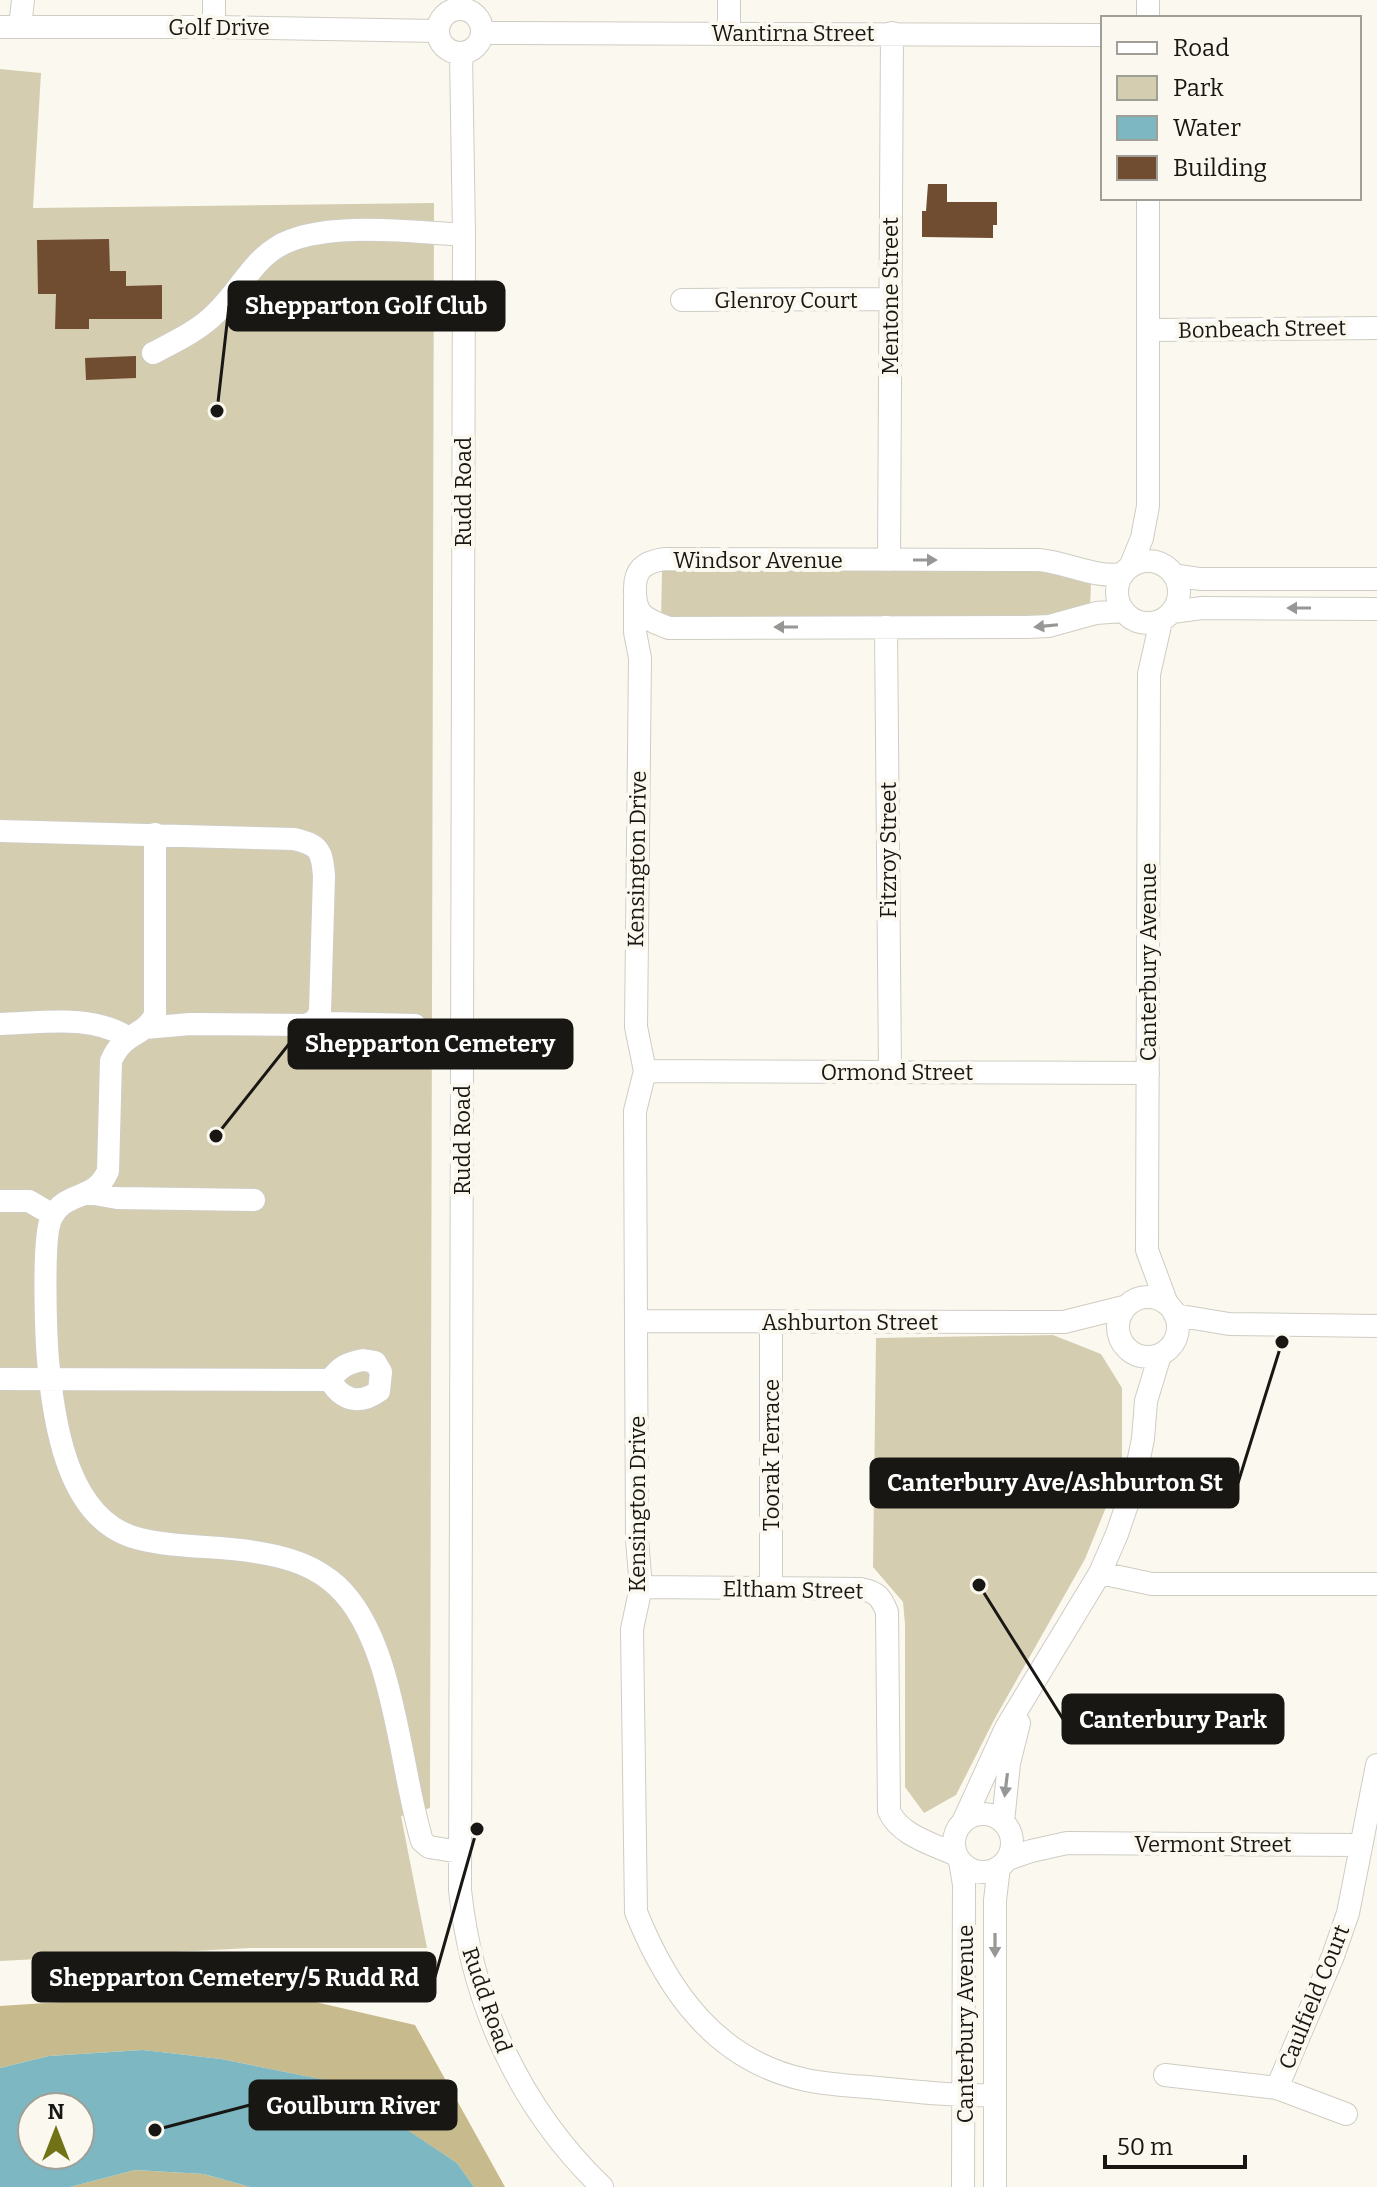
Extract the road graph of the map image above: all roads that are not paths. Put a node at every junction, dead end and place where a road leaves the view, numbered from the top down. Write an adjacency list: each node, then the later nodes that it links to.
1 (23, 0): 5 (street)
2 (214, 0): 6 (street)
3 (729, 0): 9 (street)
4 (460, 5): 7 (street); 8 (street)
5 (10, 27): 6 (street, Golf Drive)
6 (214, 27): 7 (street, Golf Drive)
7 (438, 31): 12 (street)
8 (482, 33): 9 (street, Wantirna Street); 12 (street)
9 (729, 33): 10 (street, Wantirna Street)
10 (892, 33): 11 (street, Wantirna Street); 15 (street, Mentone Street)
11 (1101, 35)
12 (461, 53): 14 (street, Rudd Road)
13 (1148, 200): 18 (street)
14 (464, 235): 19 (street); 71 (street, Rudd Road)
15 (890, 299): 16 (street, Glenroy Court); 21 (street, Mentone Street)
16 (682, 300)
17 (1377, 328): 18 (street, Bonbeach Street)
18 (1148, 330): 20 (street)
19 (153, 353)
20 (1148, 506): 22 (street); 23 (street)
21 (889, 560): 22 (street, Windsor Avenue, one-way to 22); 25 (street, Windsor Avenue)
22 (1127, 569): 23 (street); 27 (street)
23 (1169, 570): 24 (street); 28 (street)
24 (1377, 579)
25 (635, 598): 30 (street); 31 (street, Kensington Drive)
26 (1377, 609): 28 (street, one-way to 28)
27 (1126, 614): 28 (street); 29 (street, one-way to 29); 32 (street, Canterbury Avenue)
28 (1166, 617): 32 (street, Canterbury Avenue)
29 (886, 627): 30 (street, one-way to 30); 40 (street, Fitzroy Street)
30 (669, 628): 31 (street)
31 (640, 658): 39 (street, Kensington Drive)
32 (1149, 674): 41 (street, Canterbury Avenue)
33 (0, 831): 34 (street)
34 (155, 834): 35 (street); 38 (street)
35 (316, 1020): 37 (street); 38 (street)
36 (0, 1024): 38 (street)
37 (415, 1025)
38 (136, 1032): 42 (street)
39 (645, 1071): 40 (street, Ormond Street); 49 (street, Kensington Drive)
40 (890, 1072): 41 (street, Ormond Street)
41 (1148, 1073): 46 (street, Canterbury Avenue)
42 (89, 1193): 43 (street); 45 (street)
43 (254, 1200)
44 (0, 1201): 45 (street)
45 (53, 1215): 57 (street)
46 (1147, 1250): 47 (street, Canterbury Avenue); 48 (street, Canterbury Avenue)
47 (1128, 1304): 48 (street); 51 (street, Ashburton Street); 54 (street)
48 (1171, 1309): 52 (street); 55 (street)
49 (637, 1321): 50 (street, Ashburton Street); 62 (street, Kensington Drive)
50 (771, 1322): 51 (street, Ashburton Street); 63 (street, Toorak Terrace)
51 (1064, 1322): 54 (street, Ashburton Street)
52 (1229, 1324): 53 (street); 55 (street)
53 (1377, 1326)
54 (1124, 1344): 55 (street); 59 (street)
55 (1167, 1349): 59 (street)
56 (0, 1379): 57 (street)
57 (50, 1379): 58 (street); 71 (street)
58 (330, 1380)
59 (1146, 1401): 60 (street)
60 (1100, 1573): 61 (street); 64 (street)
61 (1377, 1584)
62 (641, 1587): 63 (street, Eltham Street); 77 (street, Kensington Drive)
63 (771, 1589): 68 (street, Eltham Street)
64 (1028, 1695): 66 (street, one-way to 66); 67 (street)
65 (1377, 1765): 70 (street, Caulfield Court)
66 (1006, 1825): 67 (street); 69 (street, Vermont Street); 73 (street)
67 (960, 1826): 68 (street); 72 (street)
68 (917, 1835): 72 (street)
69 (1067, 1843): 70 (street, Vermont Street); 73 (street, Vermont Street)
70 (1360, 1845): 75 (street, Caulfield Court)
71 (460, 1852): 79 (street, Rudd Road)
72 (958, 1858): 73 (street); 77 (street, Canterbury Avenue)
73 (1004, 1863): 76 (street, Canterbury Avenue, one-way to 76)
74 (1165, 2075): 75 (street, Caulfield Court)
75 (1277, 2088): 78 (street, Caulfield Court)
76 (995, 2095): 77 (street, Kensington Drive); 81 (street, Canterbury Avenue)
77 (964, 2096): 80 (street, Canterbury Avenue)
78 (1346, 2114)
79 (602, 2187)
80 (963, 2187)
81 (995, 2187)

